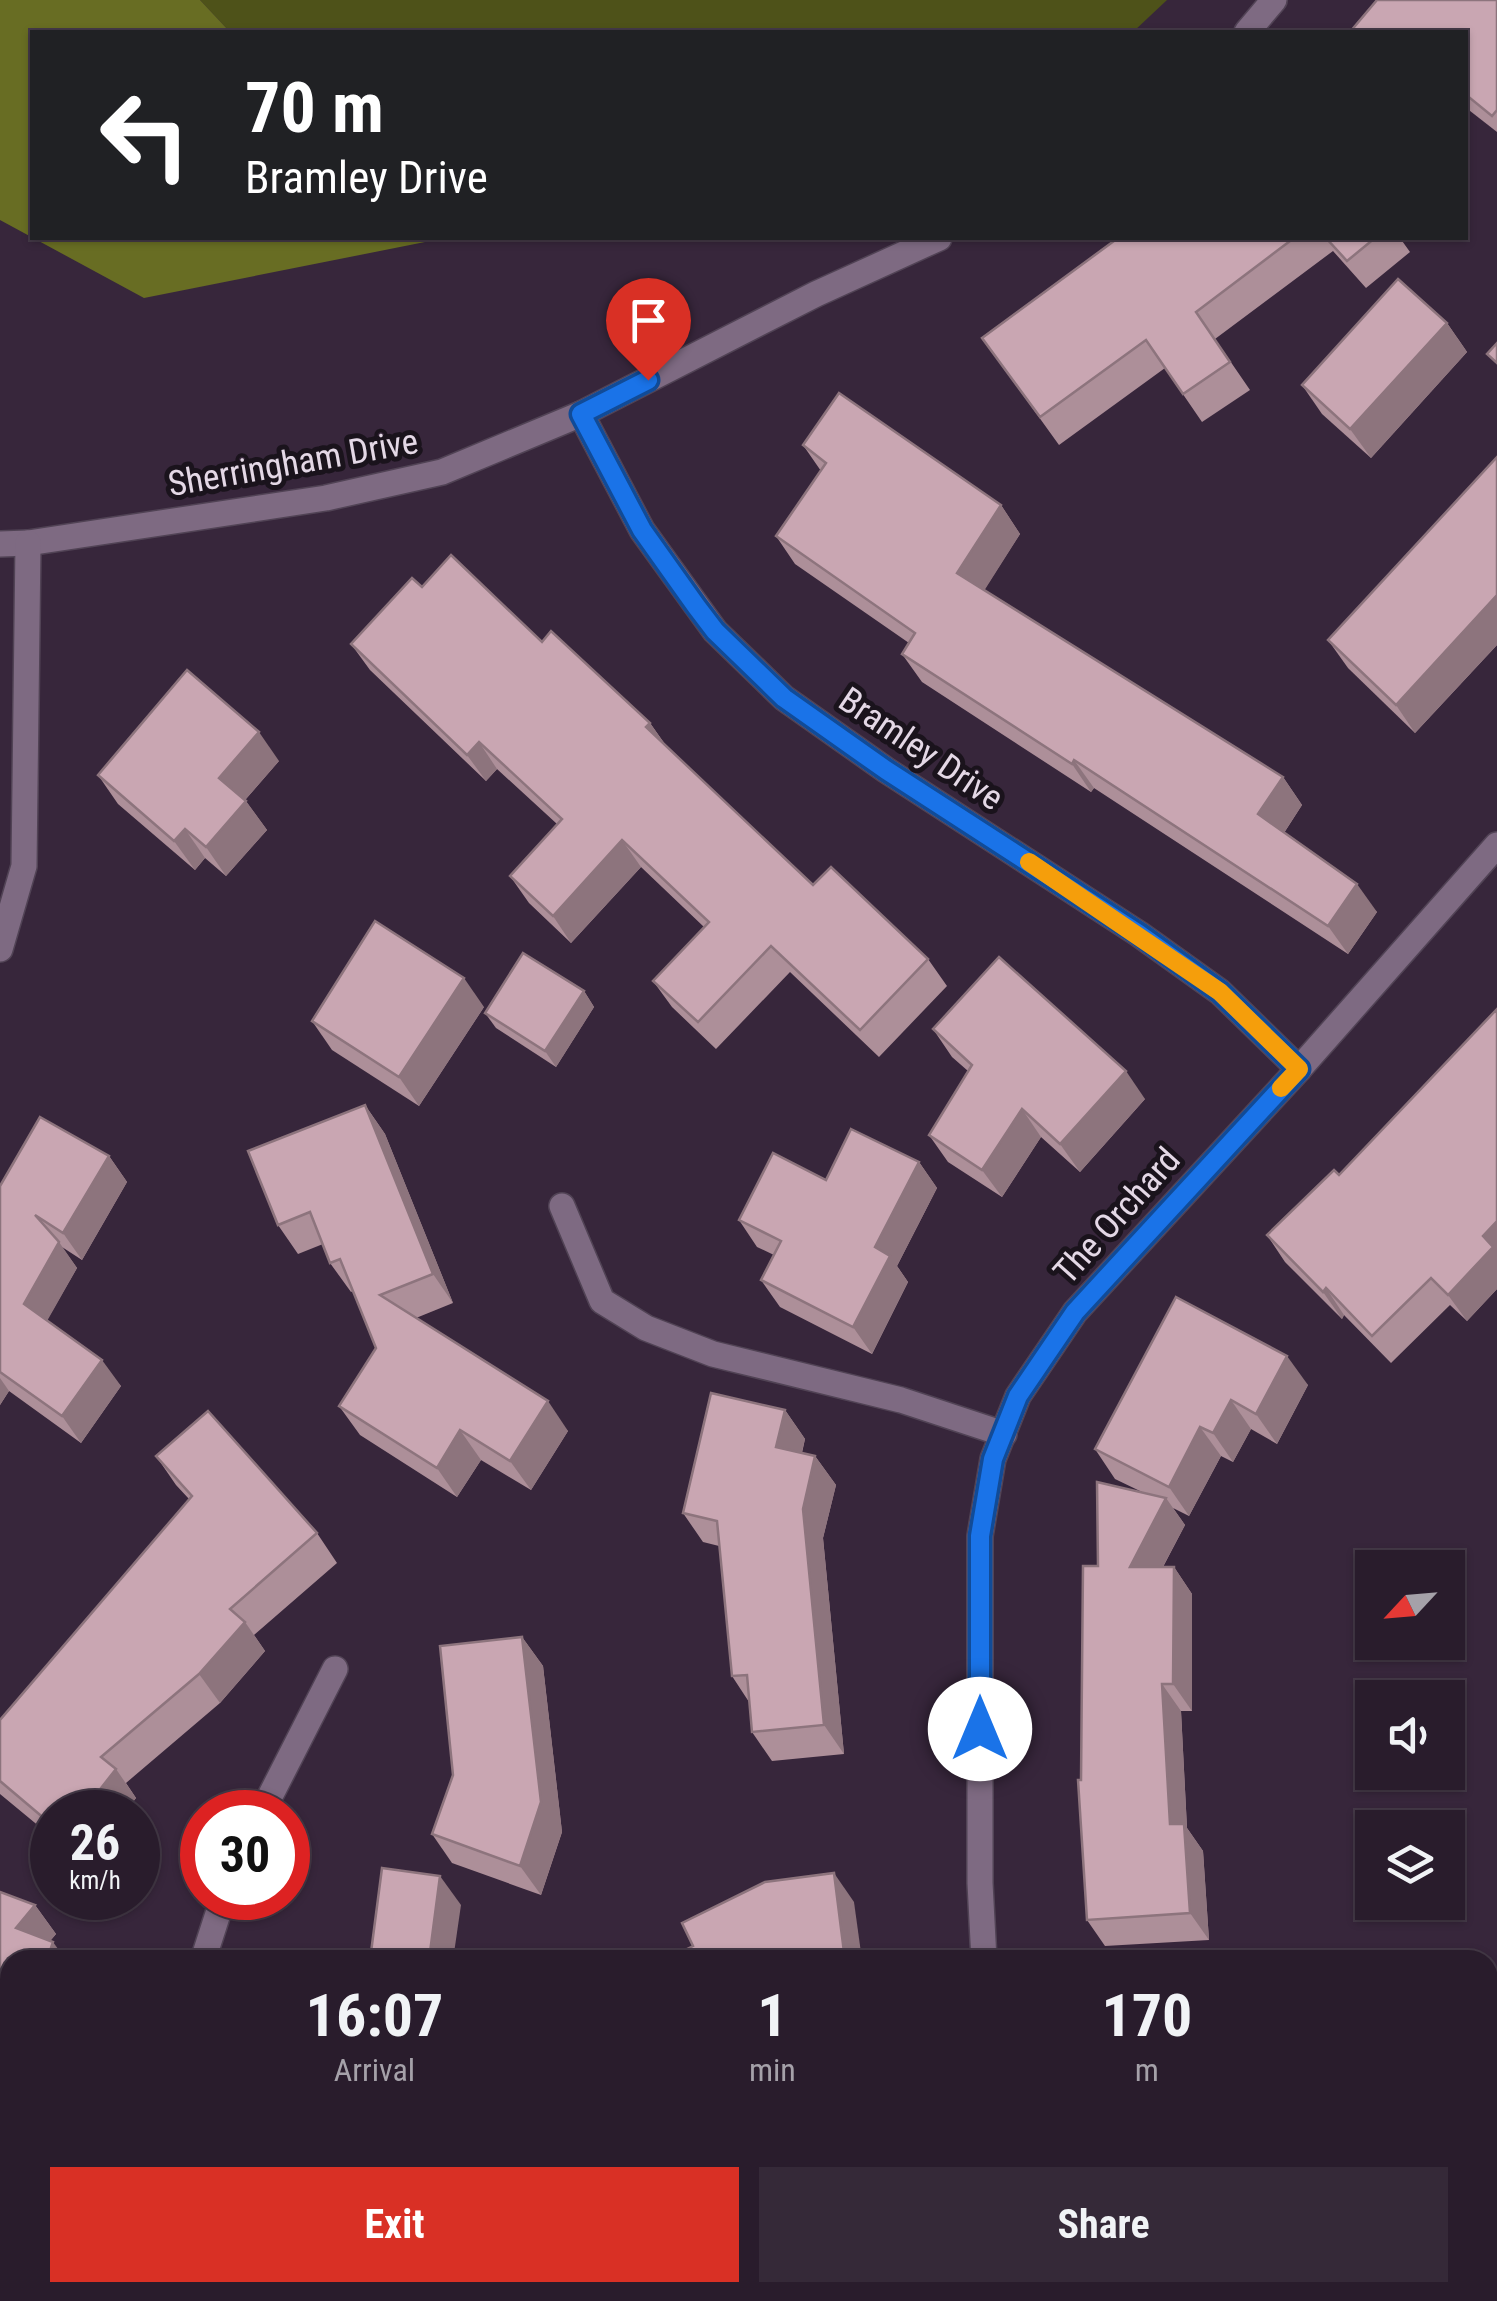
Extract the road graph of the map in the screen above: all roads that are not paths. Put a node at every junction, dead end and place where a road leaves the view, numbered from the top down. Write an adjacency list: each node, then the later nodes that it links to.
1 (1274, 0): 2 (street)
2 (1249, 30)
3 (934, 240): 4 (street, Sherringham Drive)
4 (581, 414): 5 (street, Sherringham Drive); 9 (street, Bramley Drive)
5 (28, 542): 6 (street, Sherringham Drive); 8 (street)
6 (0, 544)
7 (1497, 845): 9 (street, The Orchard)
8 (0, 949)
9 (1299, 1069): 11 (street, The Orchard)
10 (562, 1206): 11 (street)
11 (1004, 1434): 16 (street, The Orchard)
12 (335, 1669): 13 (street)
13 (273, 1790)
14 (217, 1920): 15 (street)
15 (206, 1950)
16 (983, 1950)

